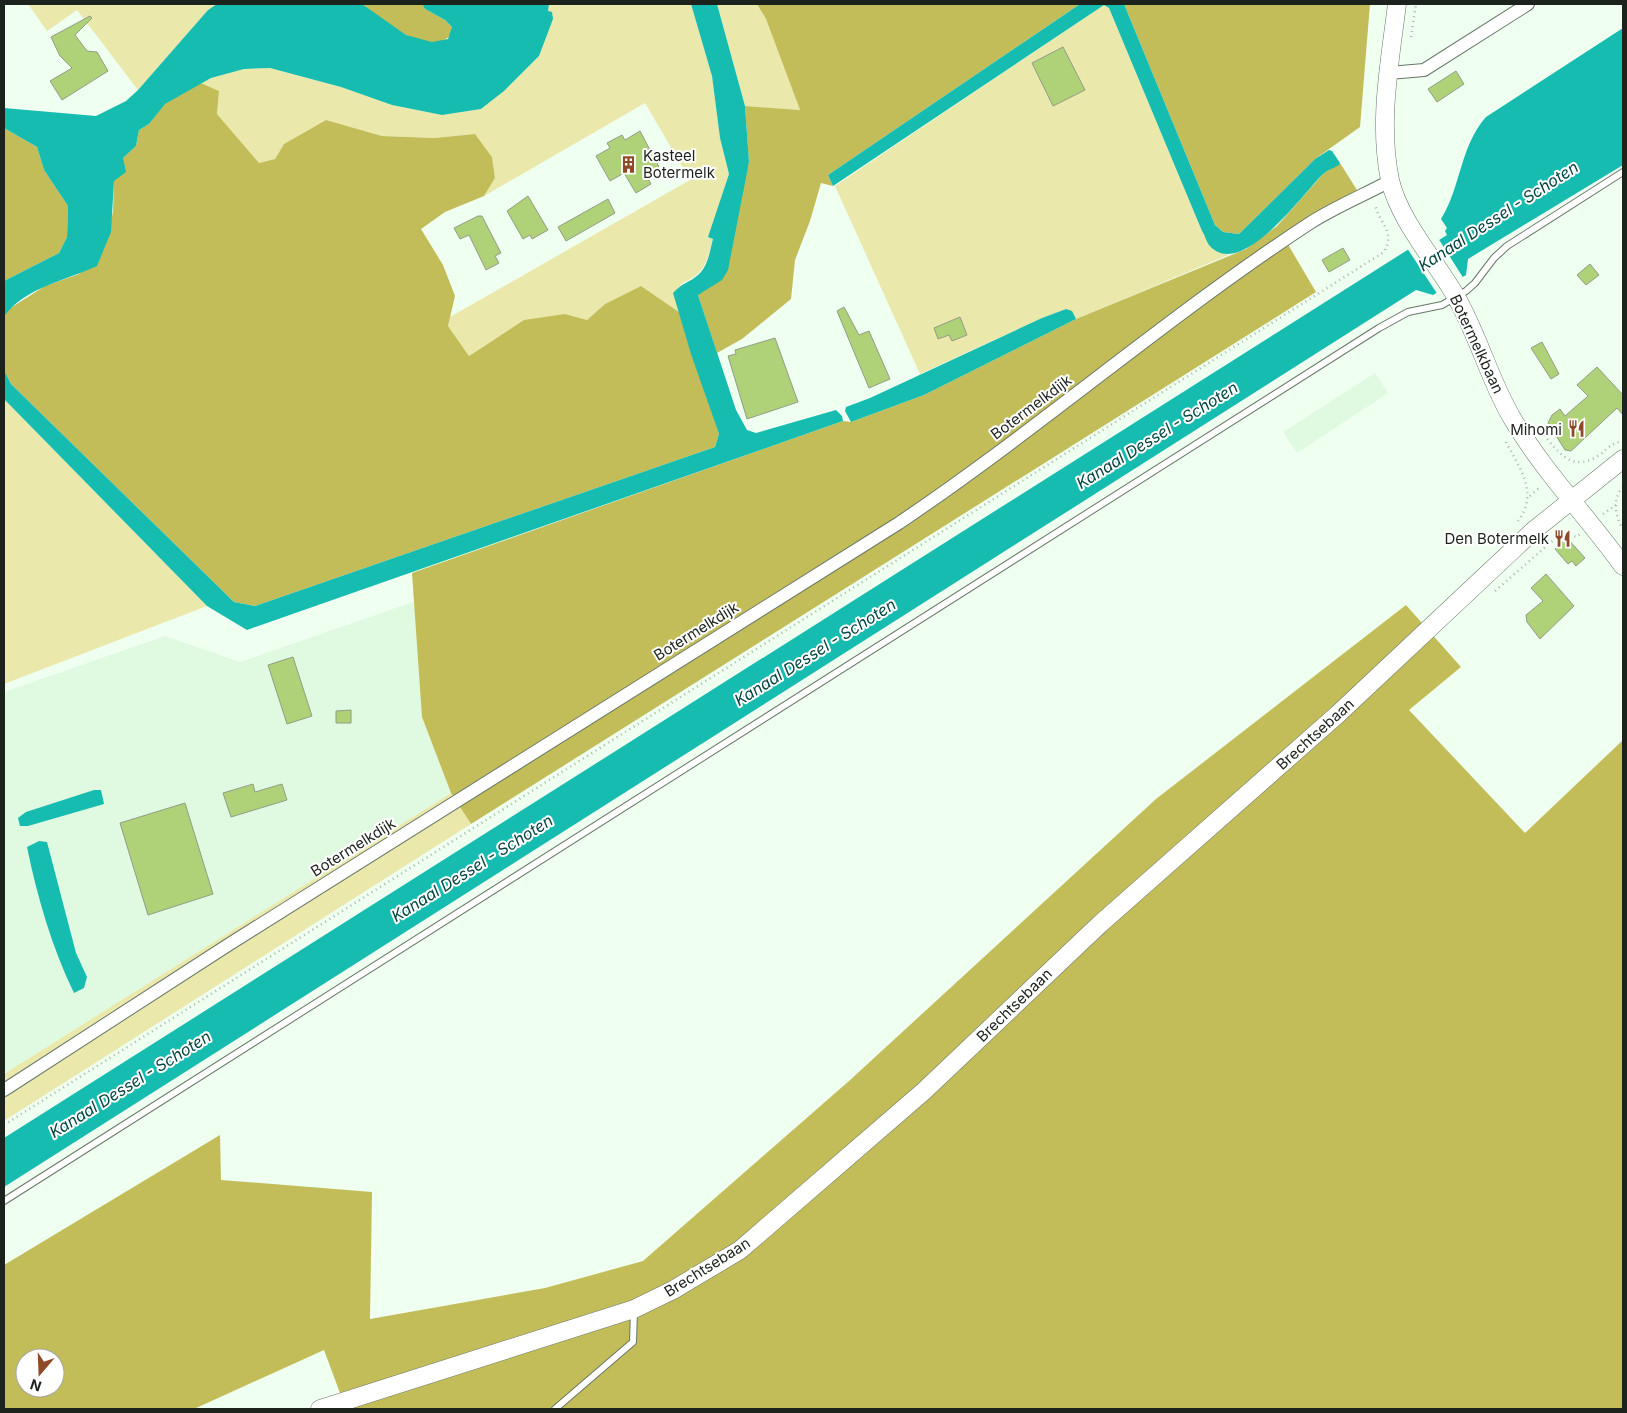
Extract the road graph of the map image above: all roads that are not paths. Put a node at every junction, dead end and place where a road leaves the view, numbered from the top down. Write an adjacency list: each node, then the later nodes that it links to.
1 (1397, 4): 3 (main road, Botermelkbaan)
2 (1528, 4): 3 (street)
3 (1389, 73): 5 (main road, Botermelkbaan)
4 (1623, 172): 6 (lane)
5 (1390, 181): 6 (main road, Botermelkbaan); 10 (street, Botermelkdijk)
6 (1454, 292): 8 (main road, Botermelkbaan); 11 (lane)
7 (1623, 458): 8 (main road, Brechtsebaan)
8 (1570, 501): 9 (main road, Botermelkbaan); 12 (main road, Brechtsebaan)
9 (1623, 566)
10 (4, 1090)
11 (4, 1201)
12 (634, 1310): 13 (main road, Brechtsebaan); 14 (lane)
13 (320, 1409)
14 (555, 1409)

